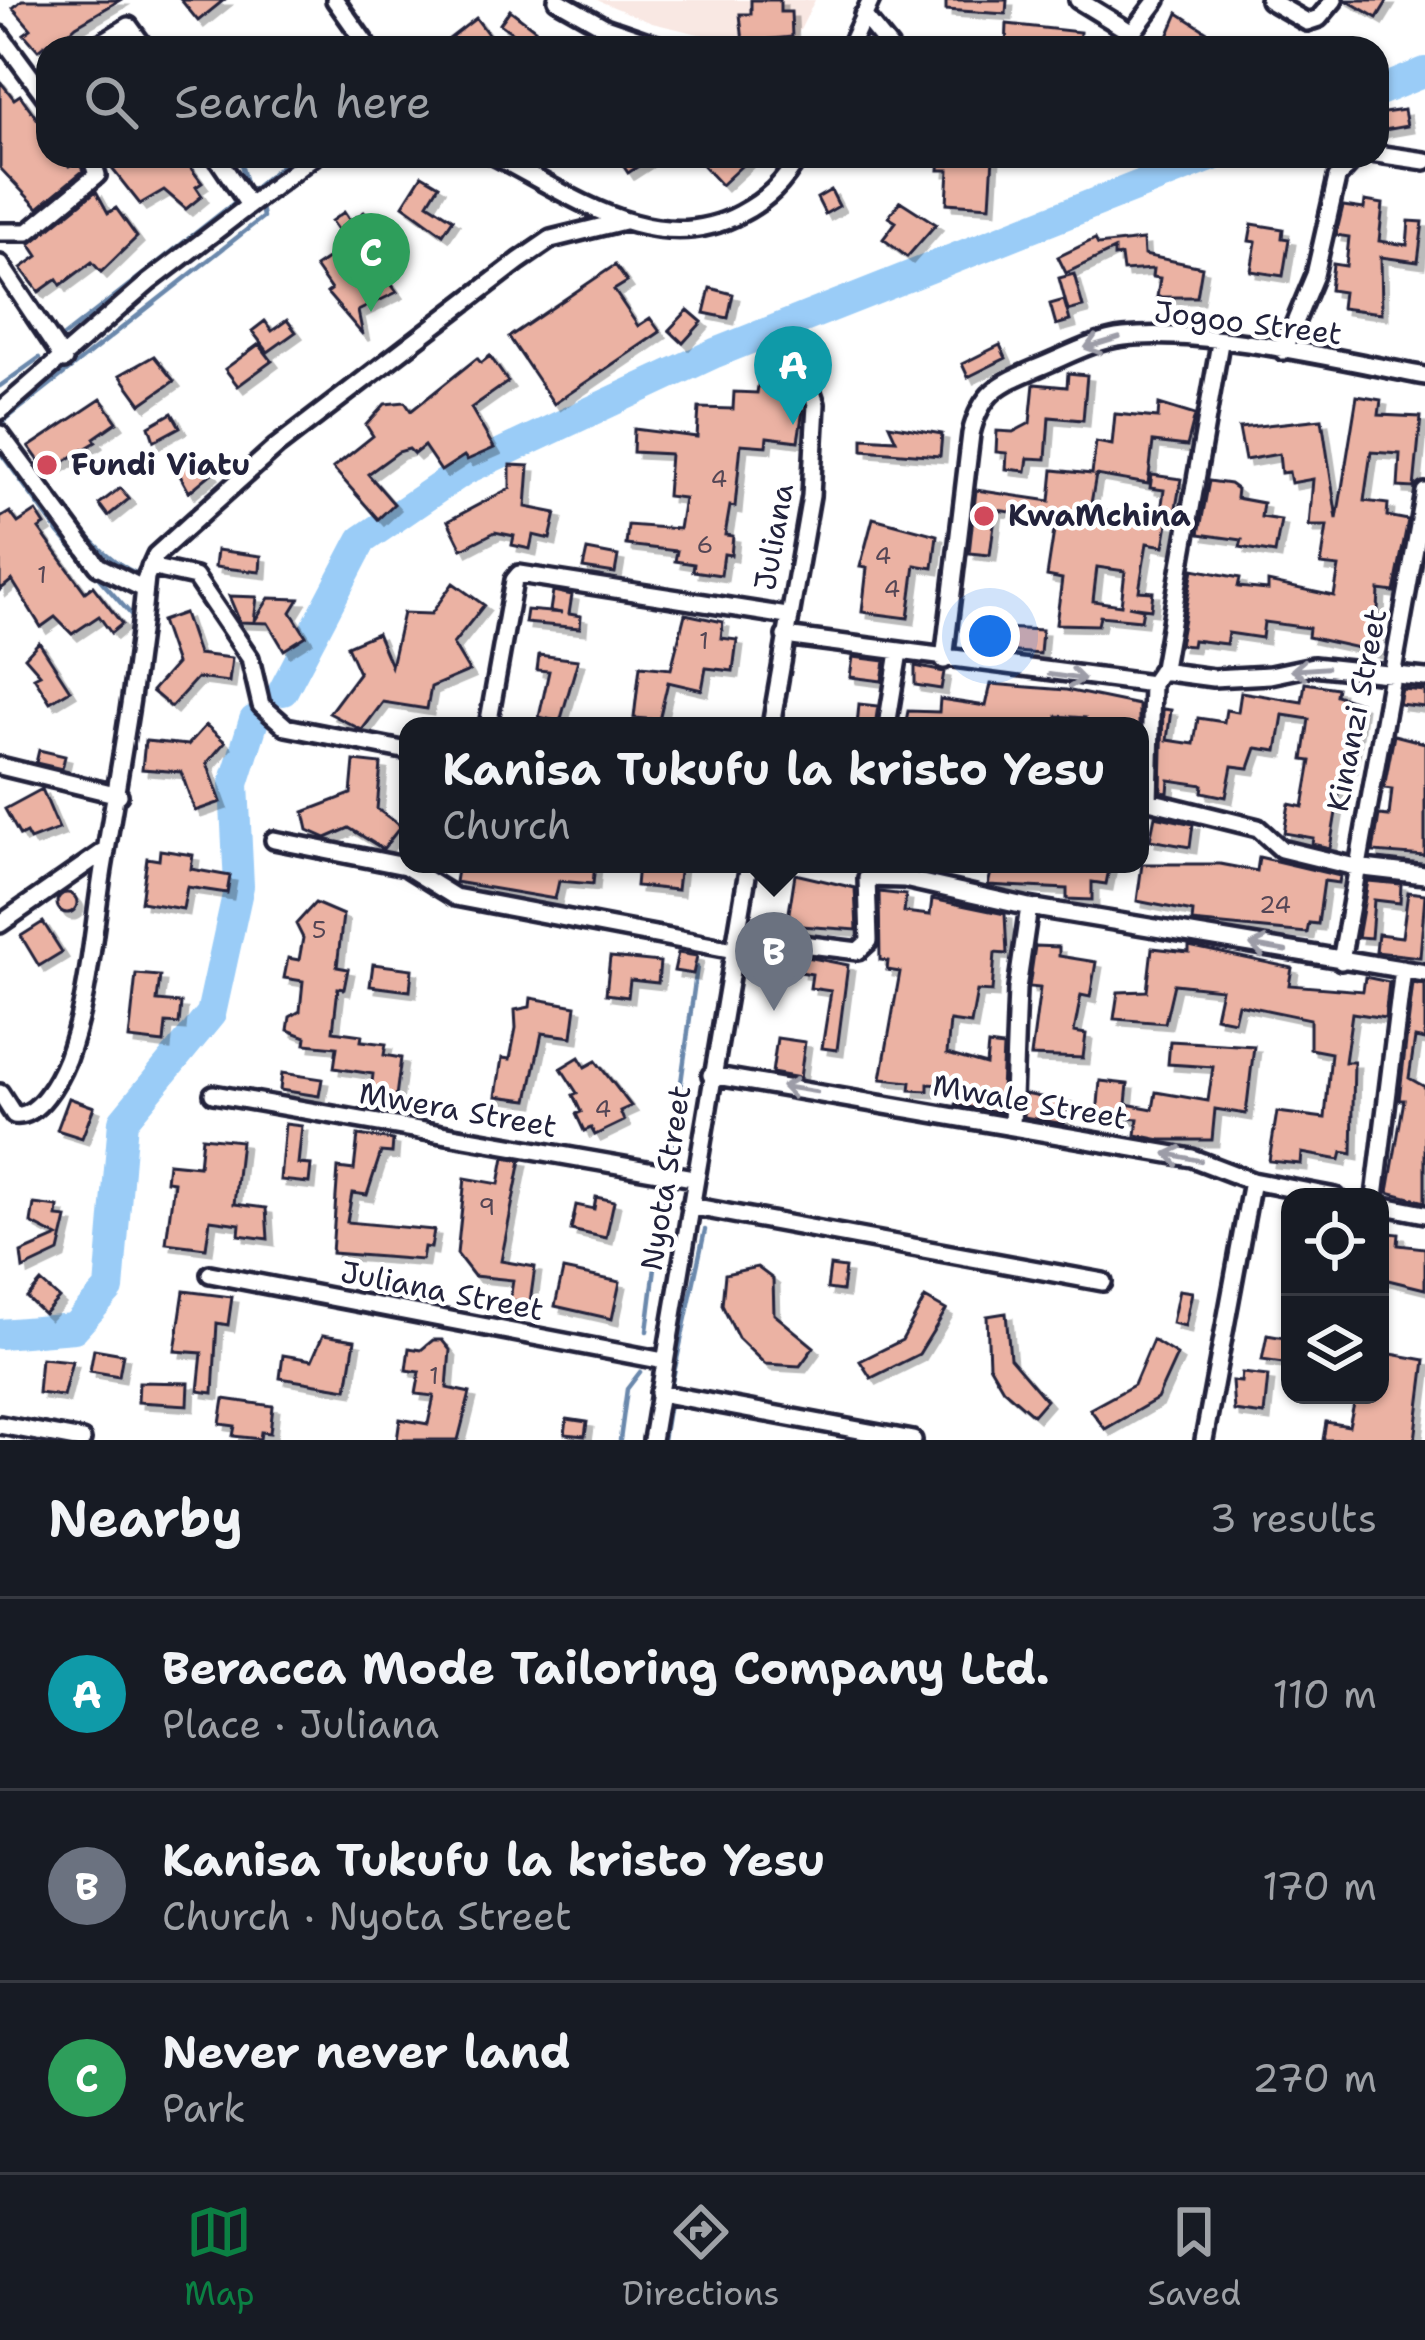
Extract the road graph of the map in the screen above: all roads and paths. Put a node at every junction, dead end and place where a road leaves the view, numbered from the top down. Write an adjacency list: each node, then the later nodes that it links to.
1 (335, 0): 11 (street)
2 (557, 0): 12 (street)
3 (1078, 0): 4 (street)
4 (1157, 0)
5 (1270, 0): 6 (street)
6 (1334, 0)
7 (867, 8): 13 (street); 14 (street)
8 (0, 35): 15 (street)
9 (113, 36): 10 (street)
10 (136, 36)
11 (360, 36)
12 (631, 36)
13 (854, 36)
14 (883, 36)
15 (36, 78)
16 (1389, 156): 17 (street)
17 (1425, 161)
18 (95, 168): 26 (street)
19 (224, 168): 24 (street)
20 (298, 168): 24 (street)
21 (519, 168): 25 (street)
22 (793, 168): 25 (street)
23 (1346, 168): 29 (street)
24 (249, 205): 31 (street)
25 (624, 221): 36 (street)
26 (0, 232)
27 (0, 263): 31 (street)
28 (1220, 344): 29 (street, Jogoo Street); 41 (street, Jogoo Street, one-way to 41); 43 (street)
29 (1283, 351): 32 (street, Jogoo Street)
30 (800, 359): 38 (street, Juliana)
31 (64, 360): 33 (street)
32 (1425, 376)
33 (0, 411)
34 (0, 434): 37 (street)
35 (1425, 492): 42 (street, Kinanzi Street)
36 (150, 567): 37 (street); 48 (street)
37 (145, 589): 50 (street)
38 (787, 616): 39 (street, Juliana); 45 (street)
39 (785, 636): 40 (street); 46 (street, Juliana)
40 (898, 652): 41 (street); 47 (street)
41 (944, 660): 43 (street, one-way to 43)
42 (1392, 671): 43 (street, one-way to 43); 44 (street); 54 (street, Kinanzi Street)
43 (1156, 678): 54 (street)
44 (1425, 678)
45 (490, 717)
46 (772, 717)
47 (888, 717)
48 (399, 750)
49 (0, 766): 50 (street)
50 (119, 795): 52 (street)
51 (274, 840): 53 (street)
52 (106, 850): 61 (street); 67 (street)
53 (399, 865)
54 (1355, 867): 59 (street); 63 (street, Kinanzi Street)
55 (416, 873): 62 (street)
56 (748, 873): 62 (street)
57 (868, 873): 62 (street)
58 (877, 873): 60 (street)
59 (1425, 874)
60 (1029, 907): 63 (street, one-way to 60); 69 (street)
61 (0, 924)
62 (737, 937): 66 (street, Nyota Street)
63 (1341, 961): 64 (street)
64 (1403, 969): 65 (street); 73 (street)
65 (1425, 973)
66 (710, 1075): 69 (street, Mwale Street, one-way to 66); 70 (street, Nyota Street)
67 (0, 1094)
68 (213, 1094): 70 (street, Mwera Street)
69 (1012, 1125): 71 (street, Mwale Street, one-way to 69)
70 (693, 1178): 74 (street, Nyota Street)
71 (1252, 1181): 72 (street, Mwale Street); 85 (street)
72 (1289, 1188)
73 (1376, 1188)
74 (690, 1206): 78 (street); 79 (street, Nyota Street)
75 (1389, 1207): 76 (street)
76 (1425, 1214)
77 (210, 1274): 79 (street, Juliana Street)
78 (1103, 1282)
79 (664, 1361): 80 (street, Nyota Street)
80 (659, 1393): 83 (street, Nyota Street); 84 (street)
81 (0, 1425): 82 (street)
82 (82, 1440)
83 (652, 1440)
84 (913, 1440)
85 (1204, 1440)

